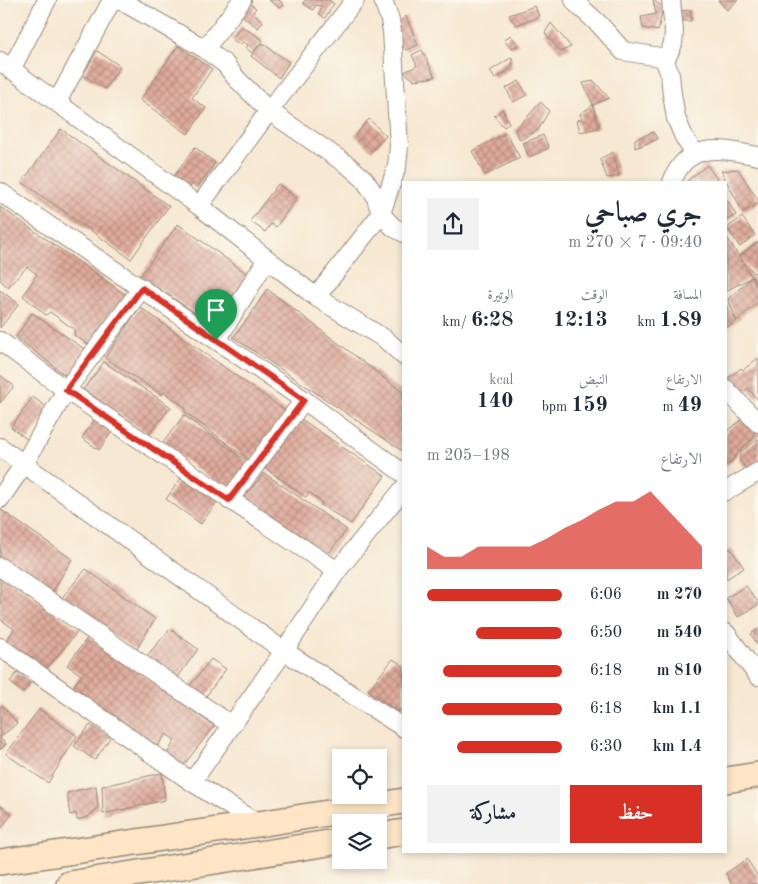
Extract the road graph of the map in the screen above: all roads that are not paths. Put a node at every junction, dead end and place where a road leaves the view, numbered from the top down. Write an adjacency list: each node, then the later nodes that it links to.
1 (47, 0): 11 (street)
2 (112, 0): 12 (street)
3 (120, 0): 9 (street)
4 (242, 0): 9 (street)
5 (355, 0): 13 (street)
6 (383, 0): 19 (street)
7 (574, 0): 10 (street)
8 (671, 0): 10 (street)
9 (205, 49): 13 (street)
10 (666, 61): 14 (street)
11 (6, 65): 12 (street)
12 (57, 102): 18 (street)
13 (269, 111): 18 (street); 19 (street)
14 (695, 154): 15 (street); 16 (street)
15 (758, 156)
16 (673, 181)
17 (0, 192): 22 (street)
18 (199, 206): 21 (street)
19 (381, 214): 20 (street); 23 (street)
20 (402, 232)
21 (267, 259): 23 (street); 24 (street)
22 (142, 288): 24 (street); 27 (street)
23 (316, 297): 26 (street)
24 (216, 340): 29 (street)
25 (0, 341): 27 (street)
26 (402, 354)
27 (66, 390): 32 (street); 38 (street)
28 (727, 390): 30 (street)
29 (304, 400): 34 (street); 38 (street)
30 (758, 423)
31 (0, 447): 32 (street)
32 (24, 464): 37 (street); 43 (street)
33 (758, 472): 35 (street)
34 (402, 473)
35 (727, 490)
36 (402, 491): 40 (street)
37 (0, 499)
38 (229, 500): 40 (street)
39 (0, 567): 45 (street)
40 (337, 572): 43 (street)
41 (727, 634): 44 (street)
42 (0, 647): 49 (street)
43 (284, 651): 45 (street); 46 (street)
44 (757, 674)
45 (231, 725): 49 (street)
46 (402, 727)
47 (758, 776): 48 (street)
48 (727, 780)
49 (192, 782): 51 (street)
50 (402, 801): 51 (street)
51 (258, 824): 55 (street)
52 (402, 832): 53 (street)
53 (387, 835)
54 (332, 842): 56 (street)
55 (0, 862)
56 (69, 884)

